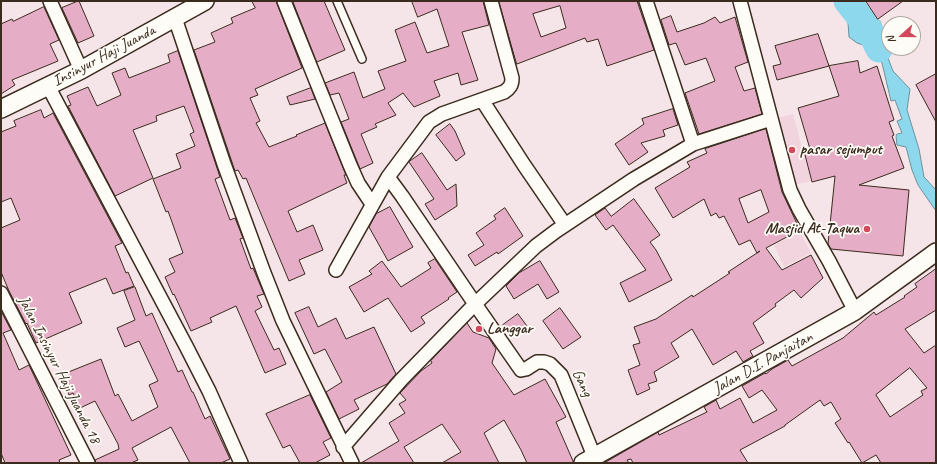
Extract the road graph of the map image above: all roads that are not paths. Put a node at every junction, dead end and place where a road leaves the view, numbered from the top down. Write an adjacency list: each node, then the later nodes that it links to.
1 (50, 1): 10 (street)
2 (205, 1): 8 (street, Insinyur Haji Juanda)
3 (284, 1): 17 (street)
4 (337, 1): 9 (lane)
5 (491, 1): 12 (street)
6 (646, 1): 15 (street)
7 (740, 1): 14 (street)
8 (174, 18): 10 (street, Insinyur Haji Juanda); 24 (street)
9 (362, 59)
10 (81, 70): 11 (street, Insinyur Haji Juanda)
11 (48, 86): 13 (street, Insinyur Haji Juanda); 27 (street)
12 (482, 100): 16 (street); 18 (street)
13 (1, 109)
14 (772, 119): 15 (street); 23 (street)
15 (693, 144): 18 (street)
16 (388, 176): 17 (street); 22 (street)
17 (372, 204): 20 (street)
18 (565, 225): 22 (street)
19 (936, 252): 23 (street, Jalan D.I. Panjaitan)
20 (336, 270)
21 (1, 293): 26 (street, Jalan Insinyur Haji Juanda 18)
22 (475, 304): 24 (street); 25 (street, Gang)
23 (855, 310): 25 (street, Jalan D.I. Panjaitan)
24 (343, 447): 28 (street)
25 (588, 461)
26 (88, 463)
27 (241, 463)
28 (352, 463)

